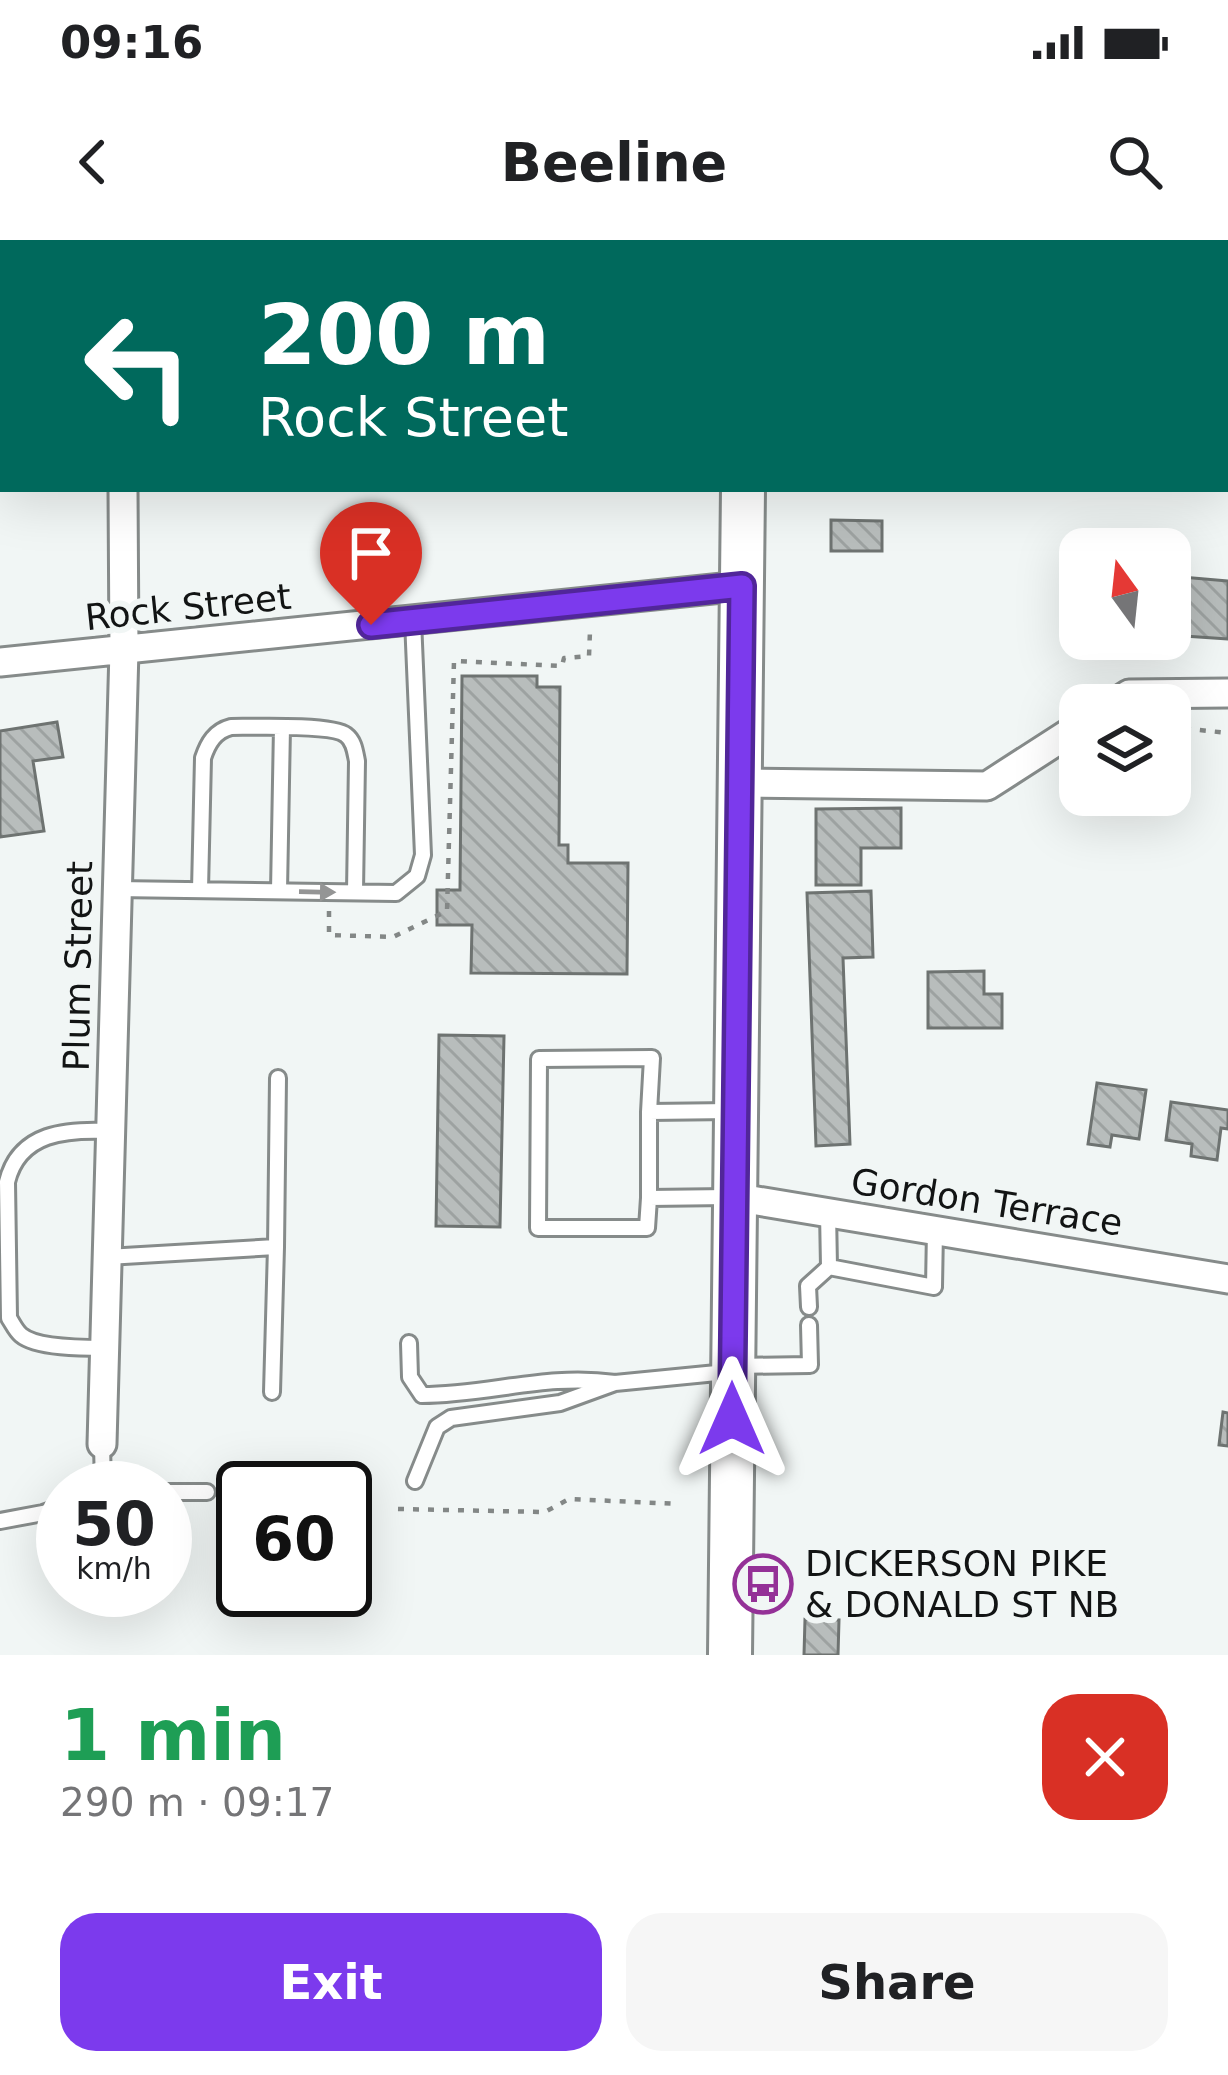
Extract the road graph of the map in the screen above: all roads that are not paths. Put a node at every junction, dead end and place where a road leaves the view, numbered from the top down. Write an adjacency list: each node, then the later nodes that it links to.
1 (124, 492): 5 (street, Plum Street)
2 (743, 492): 3 (main road)
3 (742, 586): 4 (street, Rock Street); 11 (main road)
4 (412, 620): 5 (street, Rock Street); 15 (lane)
5 (124, 650): 6 (street, Rock Street); 12 (street, Plum Street)
6 (0, 662)
7 (1191, 693): 8 (street)
8 (1228, 693)
9 (282, 727): 13 (lane); 14 (lane); 15 (lane)
10 (1059, 740): 11 (street)
11 (740, 783): 18 (main road)
12 (116, 889): 13 (lane); 19 (street, Plum Street)
13 (200, 890): 14 (lane)
14 (279, 891): 15 (lane, one-way to 15)
15 (355, 892)
16 (278, 1078): 24 (lane)
17 (649, 1112): 18 (lane); 21 (lane); 21 (lane)
18 (735, 1112): 20 (main road)
19 (110, 1131): 25 (street, Plum Street); 31 (lane)
20 (734, 1197): 21 (lane); 22 (street, Gordon Terrace); 32 (main road)
21 (649, 1198)
22 (828, 1212): 23 (street, Gordon Terrace); 26 (lane)
23 (935, 1230): 26 (lane); 27 (street, Gordon Terrace)
24 (276, 1247): 25 (lane); 34 (lane)
25 (107, 1257): 31 (street, Plum Street)
26 (829, 1267): 28 (lane)
27 (1228, 1279)
28 (808, 1307)
29 (809, 1325): 32 (lane)
30 (409, 1343): 33 (lane)
31 (104, 1348): 35 (street, Plum Street)
32 (732, 1368): 33 (lane); 42 (main road)
33 (616, 1383): 37 (lane)
34 (272, 1392)
35 (102, 1444): 36 (lane)
36 (102, 1461)
37 (415, 1481)
38 (192, 1492): 39 (lane)
39 (207, 1492)
40 (36, 1514): 41 (lane)
41 (0, 1521)
42 (730, 1655)

